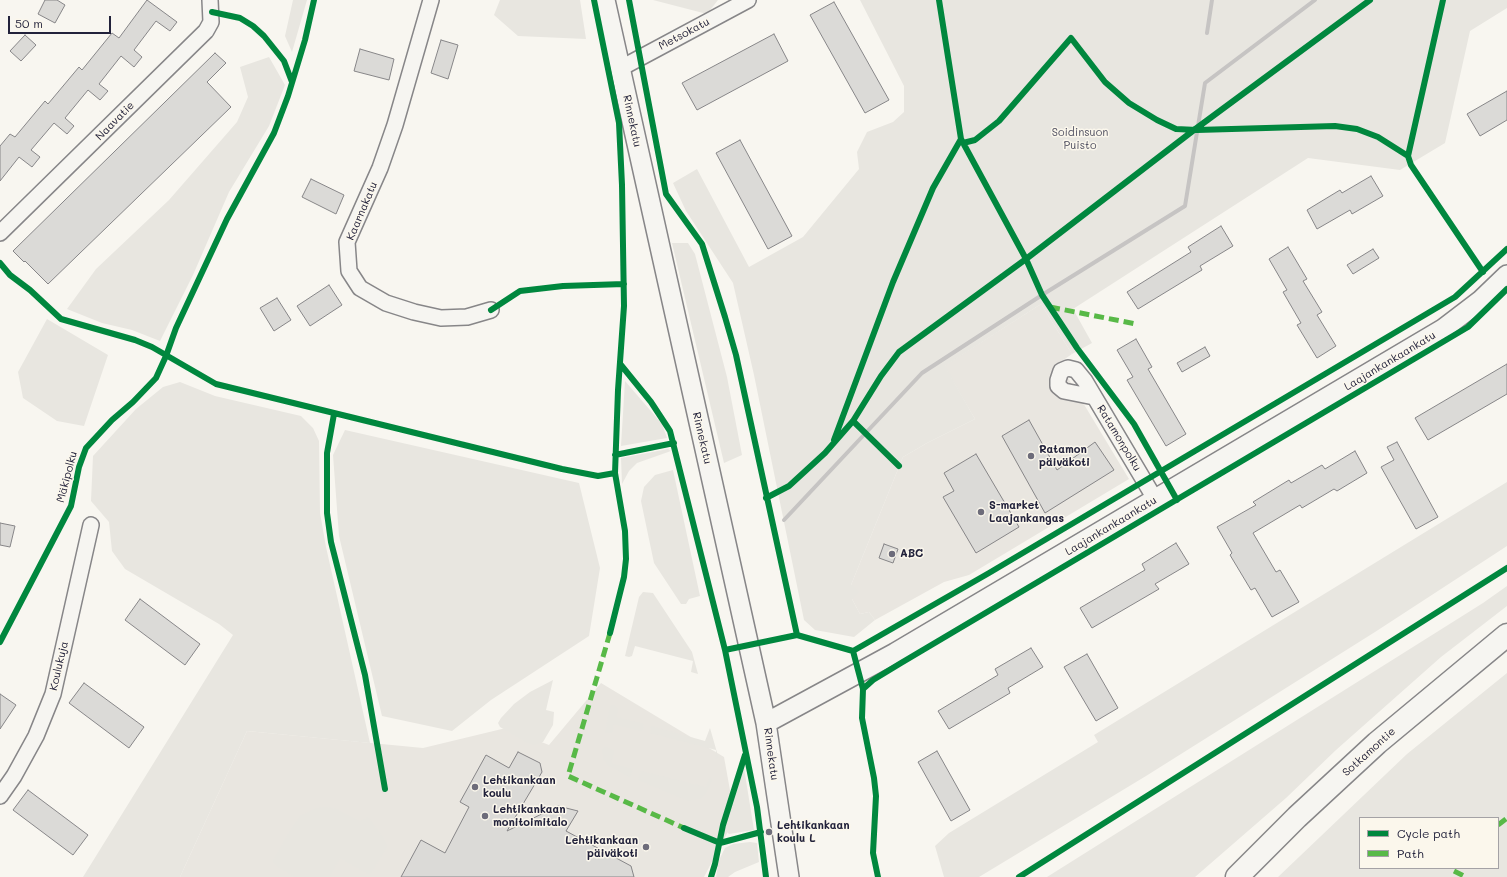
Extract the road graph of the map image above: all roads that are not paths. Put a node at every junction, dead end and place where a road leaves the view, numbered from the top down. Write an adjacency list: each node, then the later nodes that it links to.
1 (210, 0): 6 (street, Naavatie)
2 (431, 0): 8 (street, Kaarnakatu)
3 (605, 0): 5 (street, Rinnekatu)
4 (748, 0): 5 (street, Metsokatu)
5 (621, 68): 13 (street, Rinnekatu)
6 (0, 233)
7 (1507, 275): 10 (street, Laajankankaankatu)
8 (491, 310)
9 (1094, 397): 10 (street, Ratamonpolku)
10 (1156, 499): 13 (street, Laajankankaankatu)
11 (91, 525): 14 (street, Koulukuja)
12 (1507, 635): 16 (highway, Sotkamontie)
13 (766, 723): 15 (street, Rinnekatu)
14 (0, 796)
15 (789, 877)
16 (1237, 877)

